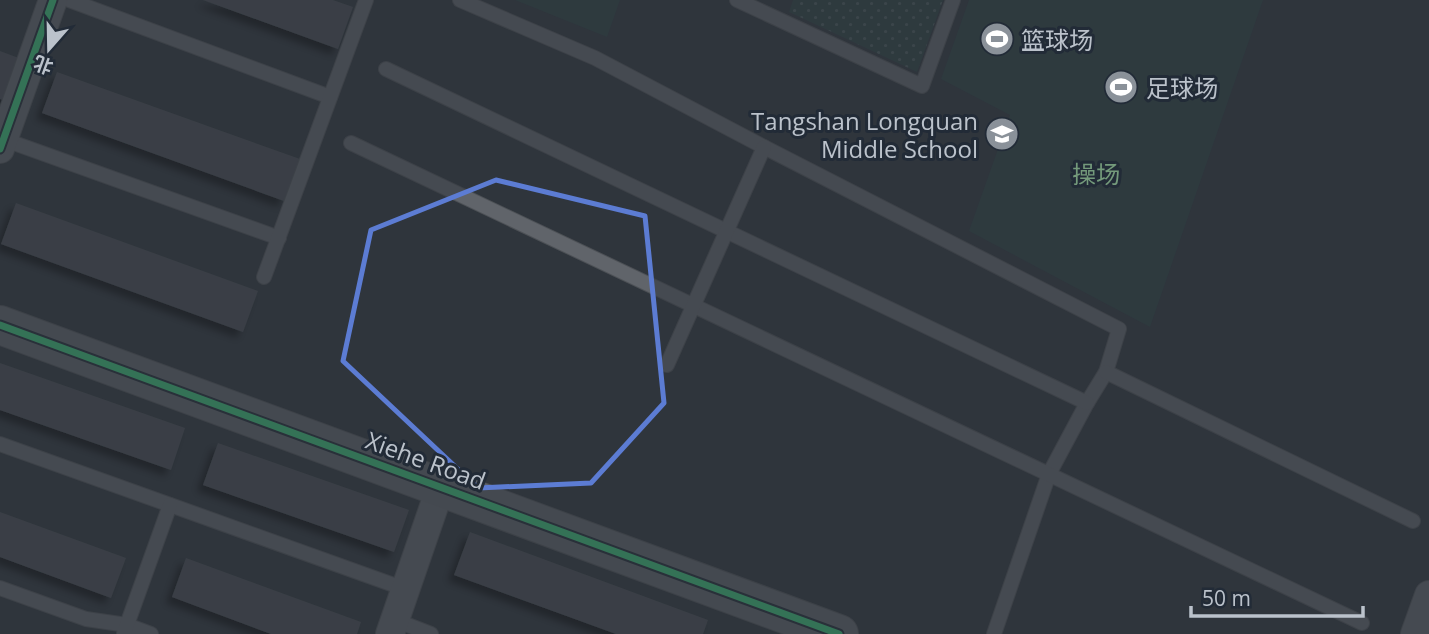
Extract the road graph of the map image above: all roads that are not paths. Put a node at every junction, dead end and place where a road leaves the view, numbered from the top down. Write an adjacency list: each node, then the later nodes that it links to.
1 (53, 0): 9 (street)
2 (69, 0): 8 (lane)
3 (366, 0): 8 (lane)
4 (460, 0): 11 (lane)
5 (737, 0): 6 (lane)
6 (953, 0)
7 (386, 69): 12 (lane)
8 (330, 97): 13 (lane)
9 (1, 142): 13 (lane)
10 (351, 143): 15 (lane)
11 (764, 147): 12 (lane); 18 (lane)
12 (727, 231): 15 (lane); 19 (lane)
13 (279, 238): 14 (lane)
14 (264, 277)
15 (693, 305): 17 (lane); 21 (lane)
16 (0, 325): 22 (street, Xiehe Road)
17 (667, 365)
18 (1106, 372): 19 (lane); 24 (lane)
19 (1087, 403): 21 (lane)
20 (0, 444): 23 (lane)
21 (1049, 474): 28 (lane); 34 (lane)
22 (441, 486): 26 (street); 33 (street, Xiehe Road)
23 (170, 505): 26 (lane); 30 (lane)
24 (1413, 521)
25 (0, 588): 30 (lane)
26 (405, 589): 29 (street)
27 (1429, 595): 35 (street)
28 (1362, 623)
29 (392, 627): 32 (lane)
30 (126, 630): 31 (lane)
31 (151, 634)
32 (431, 634)
33 (839, 634)
34 (994, 634)
35 (1415, 634)

